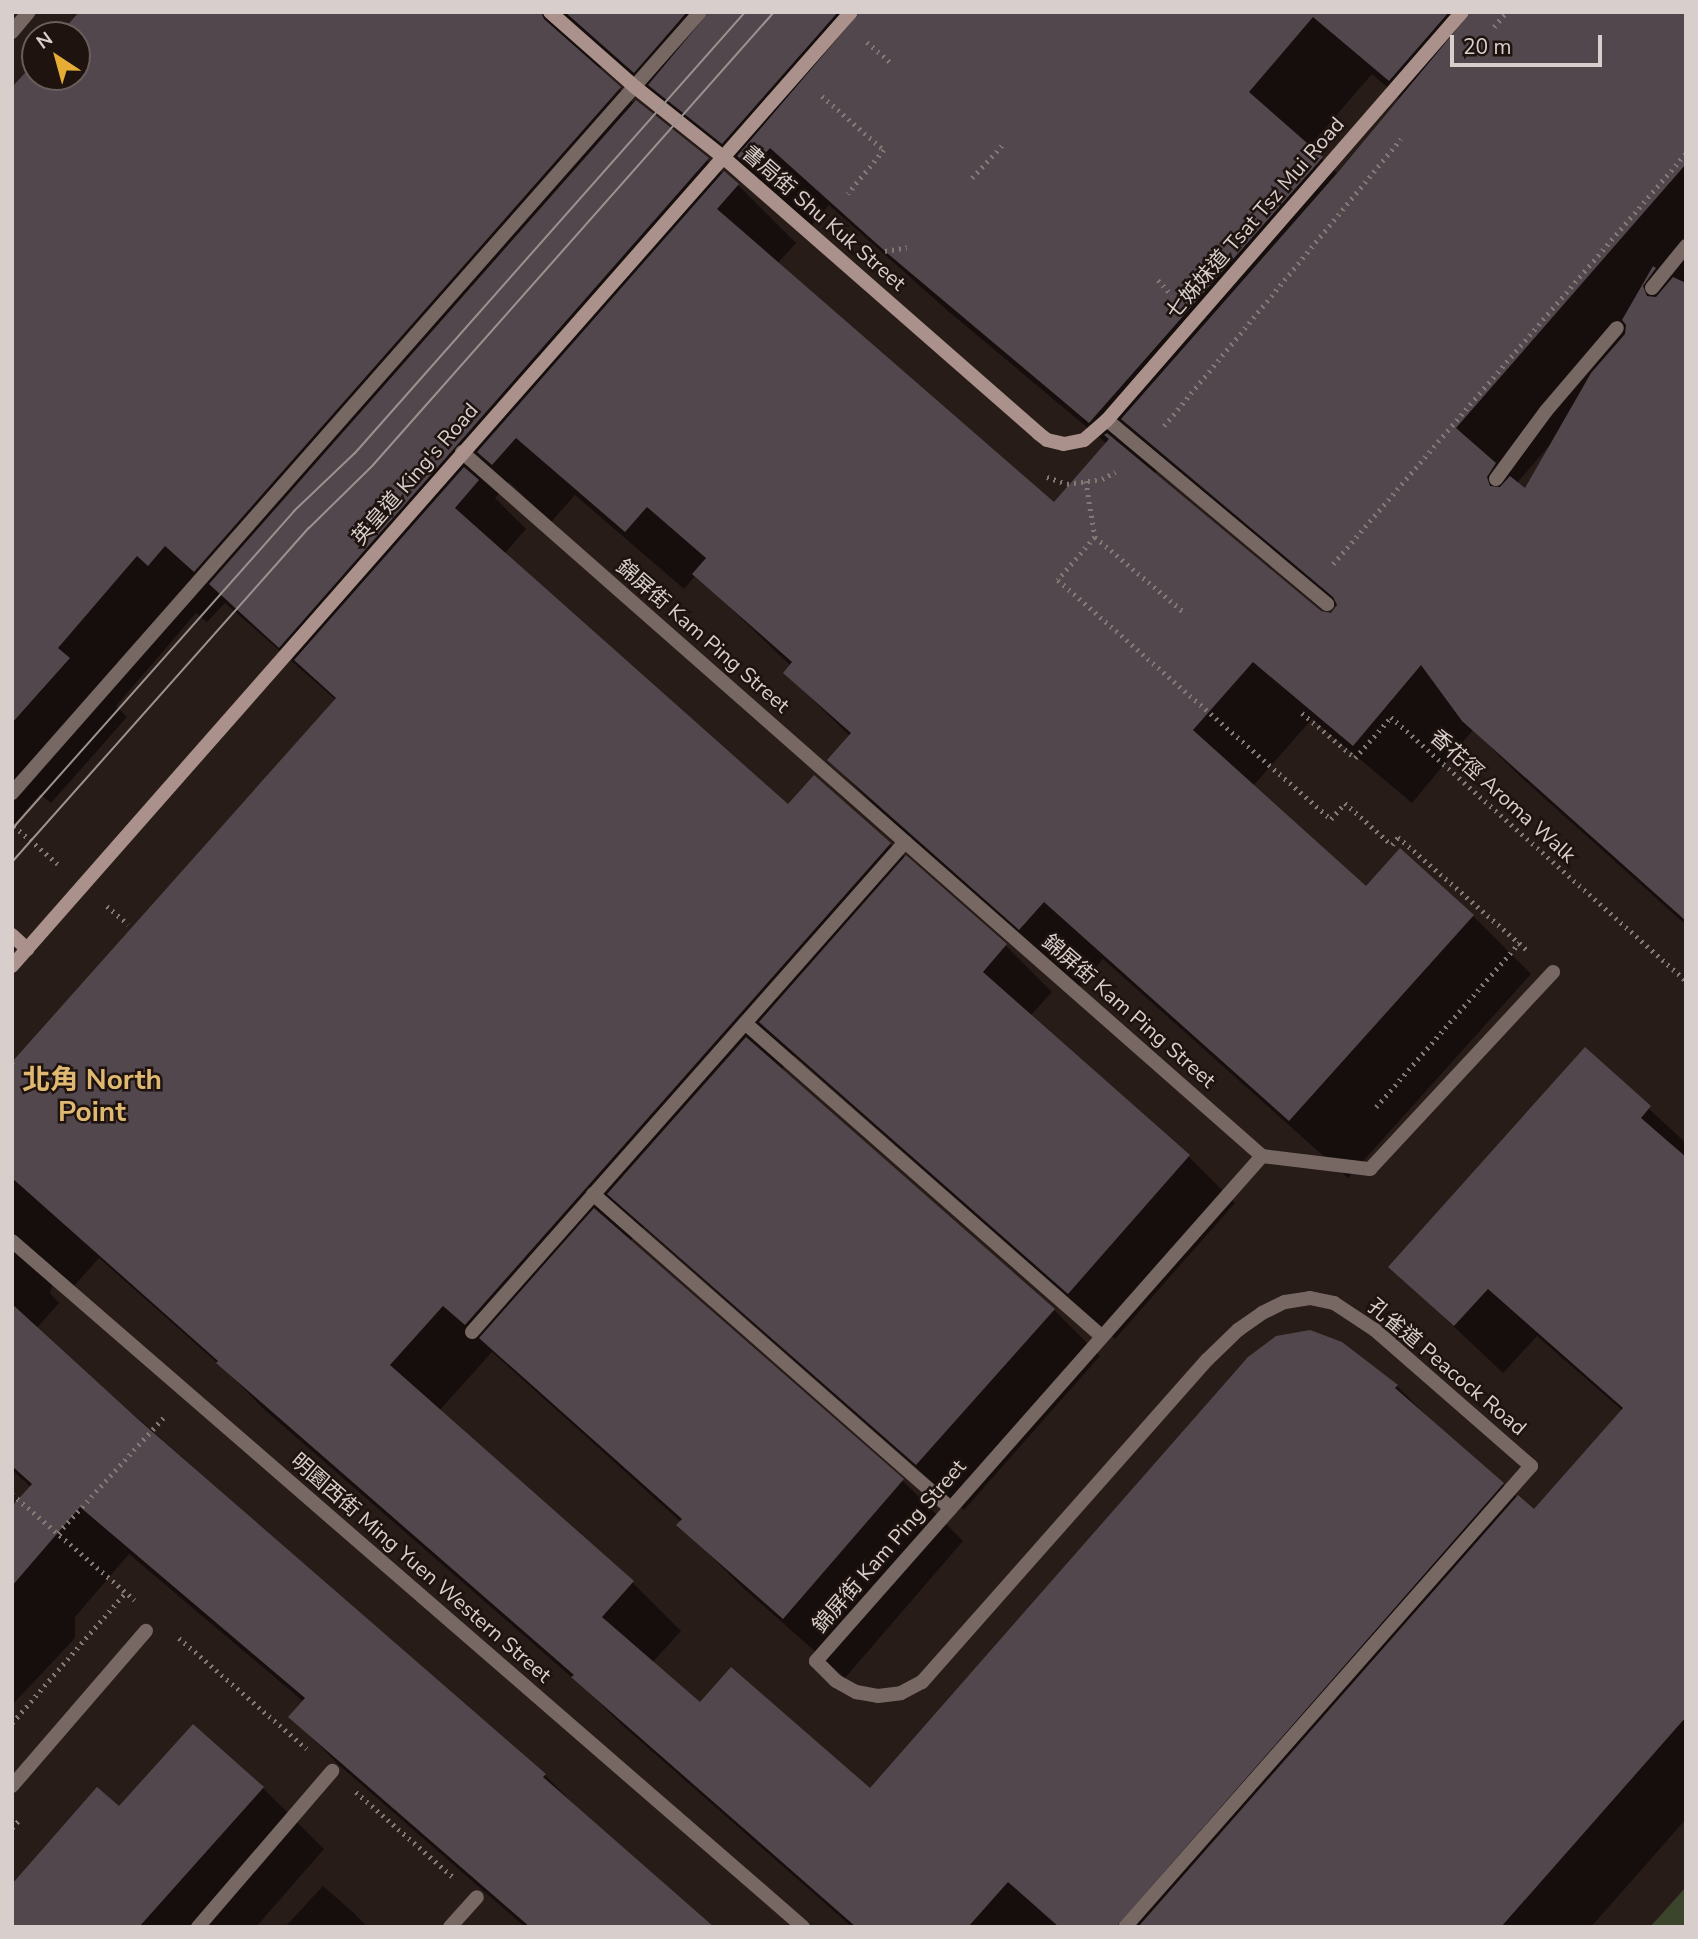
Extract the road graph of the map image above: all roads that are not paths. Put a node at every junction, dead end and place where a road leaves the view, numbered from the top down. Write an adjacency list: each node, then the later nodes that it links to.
1 (29, 12): 6 (street)
2 (550, 12): 7 (main road, 書局街 Shu Kuk Street)
3 (700, 12): 7 (street)
4 (851, 12): 8 (main road, 英皇道 King's Road)
5 (1462, 12): 12 (main road, 七姊妹道 Tsat Tsz Mui Road)
6 (12, 32)
7 (635, 87): 8 (main road, 書局街 Shu Kuk Street); 17 (street)
8 (723, 157): 13 (main road, 書局街 Shu Kuk Street); 14 (main road, 英皇道 King's Road)
9 (1686, 246): 10 (street)
10 (1652, 288)
11 (1617, 328): 15 (street)
12 (1107, 420): 13 (main road, 七姊妹道 Tsat Tsz Mui Road); 16 (street)
13 (1073, 444)
14 (462, 452): 18 (street, 錦屏街 Kam Ping Street); 20 (main road, 英皇道 King's Road)
15 (1496, 479)
16 (1326, 604)
17 (12, 793)
18 (905, 842): 23 (street); 24 (street, 錦屏街 Kam Ping Street)
19 (12, 935): 20 (main road)
20 (27, 949): 21 (main road, 英皇道 King's Road)
21 (12, 966)
22 (1553, 972): 24 (street)
23 (745, 1023): 25 (street); 28 (street)
24 (1262, 1156): 28 (street, 錦屏街 Kam Ping Street)
25 (593, 1195): 27 (street); 29 (street)
26 (12, 1241): 37 (street, 明園西街 Ming Yuen Western Street)
27 (472, 1332)
28 (1102, 1337): 29 (street, 錦屏街 Kam Ping Street)
29 (951, 1508): 31 (street, 錦屏街 Kam Ping Street)
30 (146, 1631): 33 (street)
31 (816, 1661): 38 (street, 孔雀道 Peacock Road)
32 (331, 1771): 35 (street)
33 (12, 1786)
34 (477, 1897): 36 (street)
35 (198, 1927)
36 (450, 1927)
37 (803, 1927)
38 (1125, 1927)

